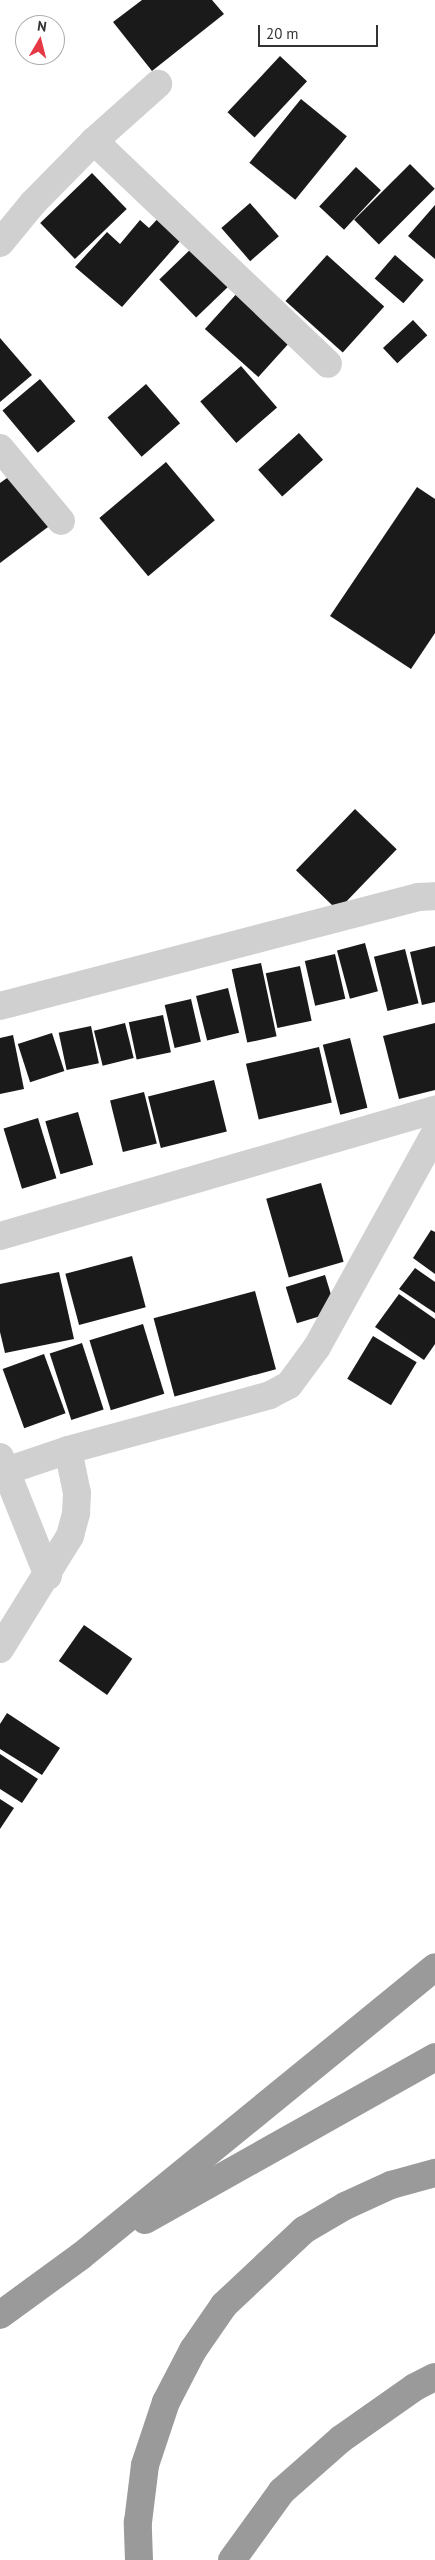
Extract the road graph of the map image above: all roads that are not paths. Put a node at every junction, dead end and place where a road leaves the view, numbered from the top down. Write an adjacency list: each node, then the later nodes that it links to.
1 (158, 84): 2 (street)
2 (94, 141): 3 (street); 4 (street)
3 (0, 243)
4 (328, 364)
5 (0, 448): 6 (street)
6 (61, 521)
7 (435, 896): 8 (street)
8 (0, 1006)
9 (435, 1110): 11 (street)
10 (435, 1133): 12 (street)
11 (0, 1236)
12 (68, 1450): 13 (street); 14 (street)
13 (3, 1464): 14 (street)
14 (48, 1576): 15 (street)
15 (0, 1649)
16 (435, 1966): 19 (highway)
17 (435, 2057): 19 (highway)
18 (435, 2173): 22 (highway)
19 (81, 2256): 20 (highway)
20 (0, 2315)
21 (435, 2377): 23 (highway)
22 (139, 2560)
23 (232, 2560)

